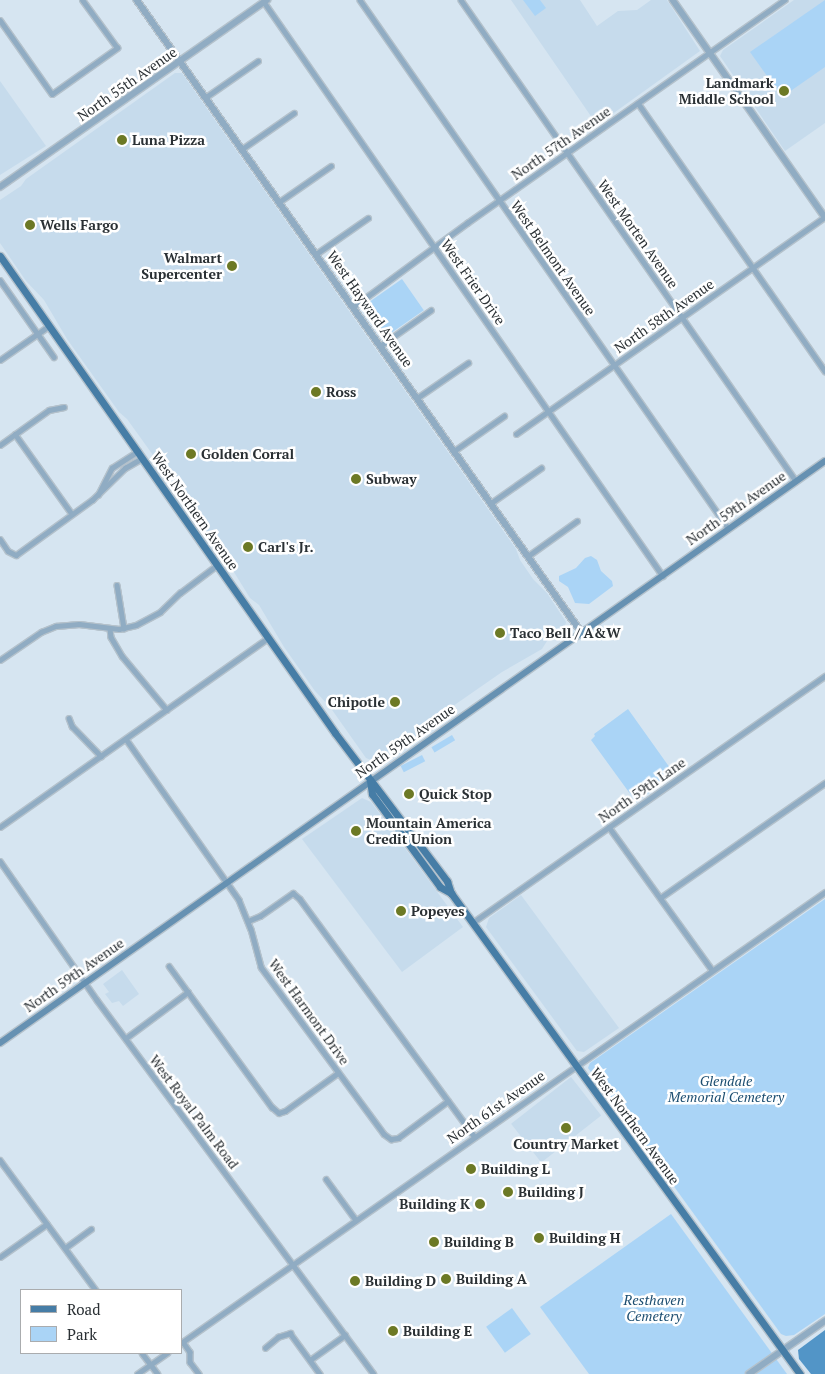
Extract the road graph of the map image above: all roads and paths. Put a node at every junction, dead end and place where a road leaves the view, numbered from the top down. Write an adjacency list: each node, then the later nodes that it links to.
1 (82, 0): 9 (street)
2 (136, 0): 11 (street, West Hayward Avenue)
3 (360, 0): 20 (street, West Belmont Avenue)
4 (461, 0): 17 (street, West Morten Avenue)
5 (674, 0): 10 (street)
6 (784, 0): 8 (street, North 57th Avenue)
7 (266, 1): 11 (street, North 55th Avenue); 24 (street, West Frier Drive)
8 (778, 2): 10 (street, North 57th Avenue)
9 (0, 20)
10 (710, 52): 14 (street, North 57th Avenue); 22 (street)
11 (180, 61): 13 (street, West Hayward Avenue); 19 (street, North 55th Avenue)
12 (258, 61): 13 (street)
13 (206, 97): 16 (street, West Hayward Avenue)
14 (638, 103): 17 (street, North 57th Avenue); 27 (street)
15 (294, 114): 16 (street)
16 (242, 149): 21 (street, West Hayward Avenue)
17 (568, 153): 20 (street, North 57th Avenue); 31 (street, West Morten Avenue)
18 (331, 166): 21 (street)
19 (0, 187)
20 (500, 200): 24 (street, North 57th Avenue); 38 (street, West Belmont Avenue)
21 (279, 202): 25 (street, West Hayward Avenue)
22 (825, 217): 27 (street, North 58th Avenue)
23 (368, 218): 25 (street)
24 (435, 246): 29 (street, North 57th Avenue); 42 (street, West Frier Drive)
25 (316, 254): 29 (street, West Hayward Avenue)
26 (0, 256): 32 (main road, West Northern Avenue)
27 (753, 268): 31 (street, North 58th Avenue); 39 (street)
28 (0, 280): 33 (street)
29 (353, 307): 34 (street, West Hayward Avenue)
30 (431, 310): 34 (street)
31 (682, 318): 38 (street, North 58th Avenue); 51 (street, West Morten Avenue)
32 (49, 326): 33 (street); 48 (main road, West Northern Avenue)
33 (38, 334): 35 (street); 36 (street)
34 (380, 346): 40 (street, West Hayward Avenue)
35 (54, 357)
36 (0, 360)
37 (468, 363): 40 (street)
38 (614, 365): 42 (street, North 58th Avenue); 56 (street, West Belmont Avenue)
39 (825, 371)
40 (417, 398): 47 (street, West Hayward Avenue)
41 (64, 407): 44 (street)
42 (549, 411): 45 (street, North 58th Avenue); 60 (street, West Frier Drive)
43 (504, 416): 47 (street)
44 (15, 434): 46 (street); 54 (street)
45 (516, 434)
46 (0, 445)
47 (454, 451): 53 (street, West Hayward Avenue)
48 (140, 454): 52 (street); 52 (street); 59 (main road, West Northern Avenue)
49 (825, 461): 51 (main road, North 59th Avenue)
50 (541, 468): 53 (street)
51 (796, 481): 56 (main road, North 59th Avenue)
52 (97, 496): 54 (street)
53 (491, 503): 58 (street, West Hayward Avenue)
54 (72, 514): 57 (street)
55 (577, 521): 58 (street)
56 (728, 528): 60 (main road, North 59th Avenue)
57 (0, 539)
58 (528, 556): 64 (street, West Hayward Avenue)
59 (217, 565): 62 (street); 65 (main road, West Northern Avenue)
60 (663, 576): 64 (main road, North 59th Avenue)
61 (117, 585): 62 (street)
62 (124, 628): 63 (street)
63 (110, 629): 66 (street); 68 (street)
64 (582, 633): 72 (main road, North 59th Avenue)
65 (268, 638): 68 (street); 72 (main road, West Northern Avenue)
66 (0, 660)
67 (825, 676): 75 (street, North 59th Lane)
68 (167, 710): 70 (street)
69 (69, 718): 71 (street)
70 (126, 739): 71 (street); 77 (street, West Harmont Drive)
71 (101, 756): 74 (street)
72 (370, 781): 77 (main road, North 59th Avenue); 81 (main road, West Northern Avenue)
73 (825, 782): 79 (street)
74 (0, 827)
75 (608, 828): 79 (street); 81 (street, North 59th Lane)
76 (0, 861): 84 (street, West Royal Palm Road)
77 (227, 882): 80 (street, West Harmont Drive); 84 (main road, North 59th Avenue)
78 (825, 892): 83 (street, North 61st Avenue)
79 (660, 898): 83 (street)
80 (248, 921): 89 (street, West Harmont Drive); 90 (street)
81 (472, 923): 88 (main road, West Northern Avenue)
82 (169, 966): 85 (street)
83 (712, 970): 88 (street, North 61st Avenue)
84 (86, 983): 86 (street, West Royal Palm Road); 87 (main road, North 59th Avenue)
85 (188, 992): 86 (street); 89 (street)
86 (126, 1038): 99 (street, West Royal Palm Road)
87 (0, 1043)
88 (576, 1065): 91 (street, North 61st Avenue); 105 (main road, West Northern Avenue)
89 (338, 1073): 90 (street, West Harmont Drive)
90 (448, 1101): 91 (street)
91 (474, 1136): 94 (street, North 61st Avenue)
92 (0, 1160): 95 (street)
93 (326, 1179): 94 (street)
94 (356, 1220): 99 (street, North 61st Avenue)
95 (47, 1224): 97 (street); 98 (street)
96 (91, 1229): 97 (street)
97 (65, 1248): 100 (street)
98 (0, 1257)
99 (293, 1265): 102 (street, West Royal Palm Road); 103 (street, North 61st Avenue)
100 (95, 1289)
101 (825, 1321): 105 (street)
102 (345, 1335): 108 (street); 114 (street, West Royal Palm Road)
103 (182, 1343): 112 (street)
104 (266, 1348): 108 (street)
105 (782, 1351): 115 (street); 116 (main road, West Northern Avenue)
106 (143, 1354): 109 (street)
107 (165, 1354): 109 (street)
108 (310, 1360): 113 (street)
109 (150, 1364): 110 (street); 111 (street)
110 (137, 1374)
111 (158, 1374)
112 (199, 1374)
113 (320, 1374)
114 (374, 1374)
115 (749, 1374)
116 (800, 1374)

